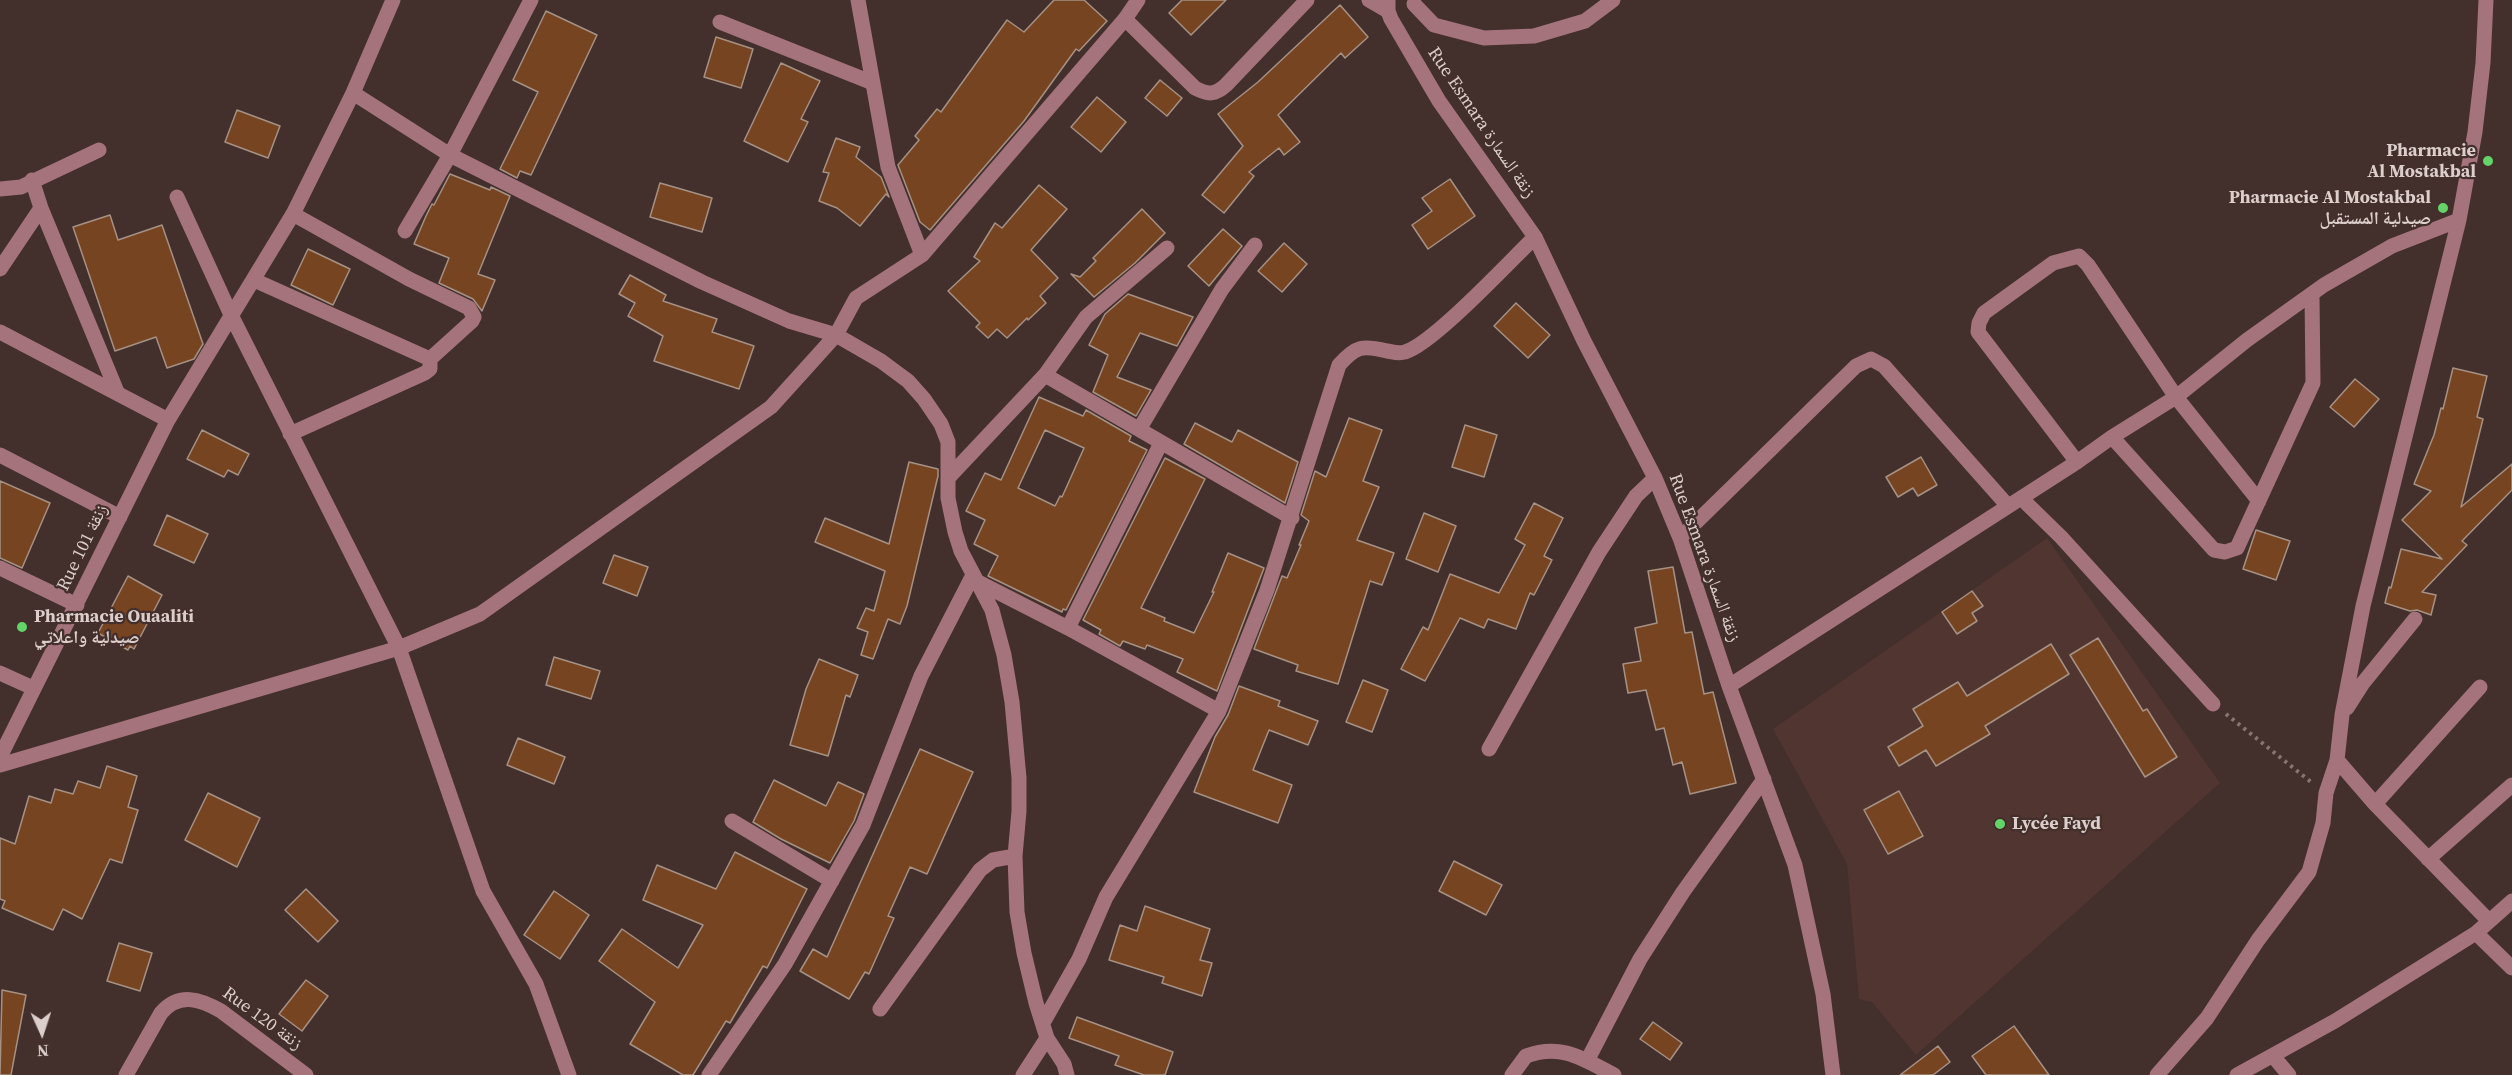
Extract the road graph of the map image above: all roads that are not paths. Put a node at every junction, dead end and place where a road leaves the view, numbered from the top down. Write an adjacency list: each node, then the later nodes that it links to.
1 (393, 0): 14 (street, Rue 101 زنقة)
2 (531, 0): 16 (street)
3 (858, 0): 13 (street)
4 (1138, 0): 11 (street)
5 (1307, 0): 11 (street)
6 (1369, 0): 10 (street)
7 (1613, 0): 9 (street)
8 (2486, 0): 22 (street)
9 (1417, 2): 10 (street)
10 (1389, 10): 24 (street, Rue Esmara زنقة السمارة)
11 (1125, 19): 27 (street)
12 (720, 22): 13 (street)
13 (873, 83): 27 (street)
14 (354, 93): 16 (street); 21 (street, Rue 101 زنقة)
15 (99, 150): 17 (street)
16 (450, 155): 23 (street); 33 (street)
17 (32, 180): 18 (street); 20 (street)
18 (0, 189)
19 (177, 197): 31 (street)
20 (41, 208): 28 (street); 36 (street)
21 (293, 214): 29 (street, Rue 101 زنقة); 34 (street)
22 (2459, 220): 30 (street); 64 (street)
23 (405, 231)
24 (1535, 237): 46 (street, Rue Esmara زنقة السمارة); 50 (street)
25 (1255, 245): 39 (street)
26 (1167, 248): 35 (street)
27 (922, 255): 33 (street)
28 (0, 269)
29 (254, 280): 31 (street, Rue 101 زنقة); 34 (street)
30 (2312, 294): 37 (street); 47 (street)
31 (231, 315): 38 (street, Rue 101 زنقة); 40 (street)
32 (0, 332): 36 (street)
33 (836, 335): 45 (street); 57 (street)
34 (430, 359): 40 (street)
35 (1045, 375): 39 (street); 45 (street)
36 (118, 394): 38 (street)
37 (2176, 397): 41 (street); 44 (street); 47 (street)
38 (168, 420): 49 (street, Rue 101 زنقة)
39 (1140, 428): 42 (street)
40 (290, 434): 57 (street)
41 (2112, 436): 44 (street); 47 (street)
42 (1161, 443): 50 (street); 56 (street)
43 (0, 455): 49 (street)
44 (2077, 462): 48 (street)
45 (948, 478): 53 (street)
46 (1655, 478): 51 (street, Rue Esmara زنقة السمارة); 65 (street)
47 (2259, 501)
48 (2014, 502): 51 (street); 59 (street); 62 (street)
49 (120, 517): 54 (street, Rue 101 زنقة)
50 (1292, 518): 63 (street)
51 (1680, 538): 59 (street, Rue Esmara زنقة السمارة)
52 (0, 568): 54 (street)
53 (975, 579): 56 (street); 73 (street); 75 (street)
54 (77, 605): 61 (street, Rue 101 زنقة)
55 (2415, 620): 64 (street)
56 (1068, 628): 63 (street)
57 (399, 648): 68 (street); 87 (street)
58 (0, 673): 61 (street)
59 (1729, 686): 69 (street, Rue Esmara زنقة السمارة)
60 (2480, 687): 71 (street)
61 (33, 688): 66 (street, Rue 101 زنقة)
62 (2213, 704)
63 (1219, 711): 81 (street)
64 (2342, 716): 67 (street)
65 (1489, 749)
66 (0, 757)
67 (2337, 760): 71 (street); 94 (street)
68 (0, 765)
69 (1764, 778): 84 (street); 93 (street, Rue Esmara زنقة السمارة)
70 (2512, 785): 74 (street)
71 (2375, 804): 74 (street)
72 (732, 821): 75 (street)
73 (1015, 856): 80 (street); 81 (street)
74 (2428, 859): 77 (street)
75 (832, 881): 88 (street)
76 (2512, 901): 77 (street)
77 (2488, 921): 78 (street)
78 (2476, 933): 79 (street); 83 (street)
79 (2512, 968)
80 (880, 1009)
81 (1044, 1021): 82 (street)
82 (1047, 1038): 89 (street); 90 (street)
83 (2273, 1056): 95 (street); 96 (street)
84 (1587, 1061): 91 (street); 92 (street)
85 (126, 1075): 86 (street, Rue 120 زنقة)
86 (306, 1075)
87 (569, 1075)
88 (709, 1075)
89 (1023, 1075)
90 (1067, 1075)
91 (1512, 1075)
92 (1614, 1075)
93 (1833, 1075)
94 (2157, 1075)
95 (2237, 1075)
96 (2289, 1075)

